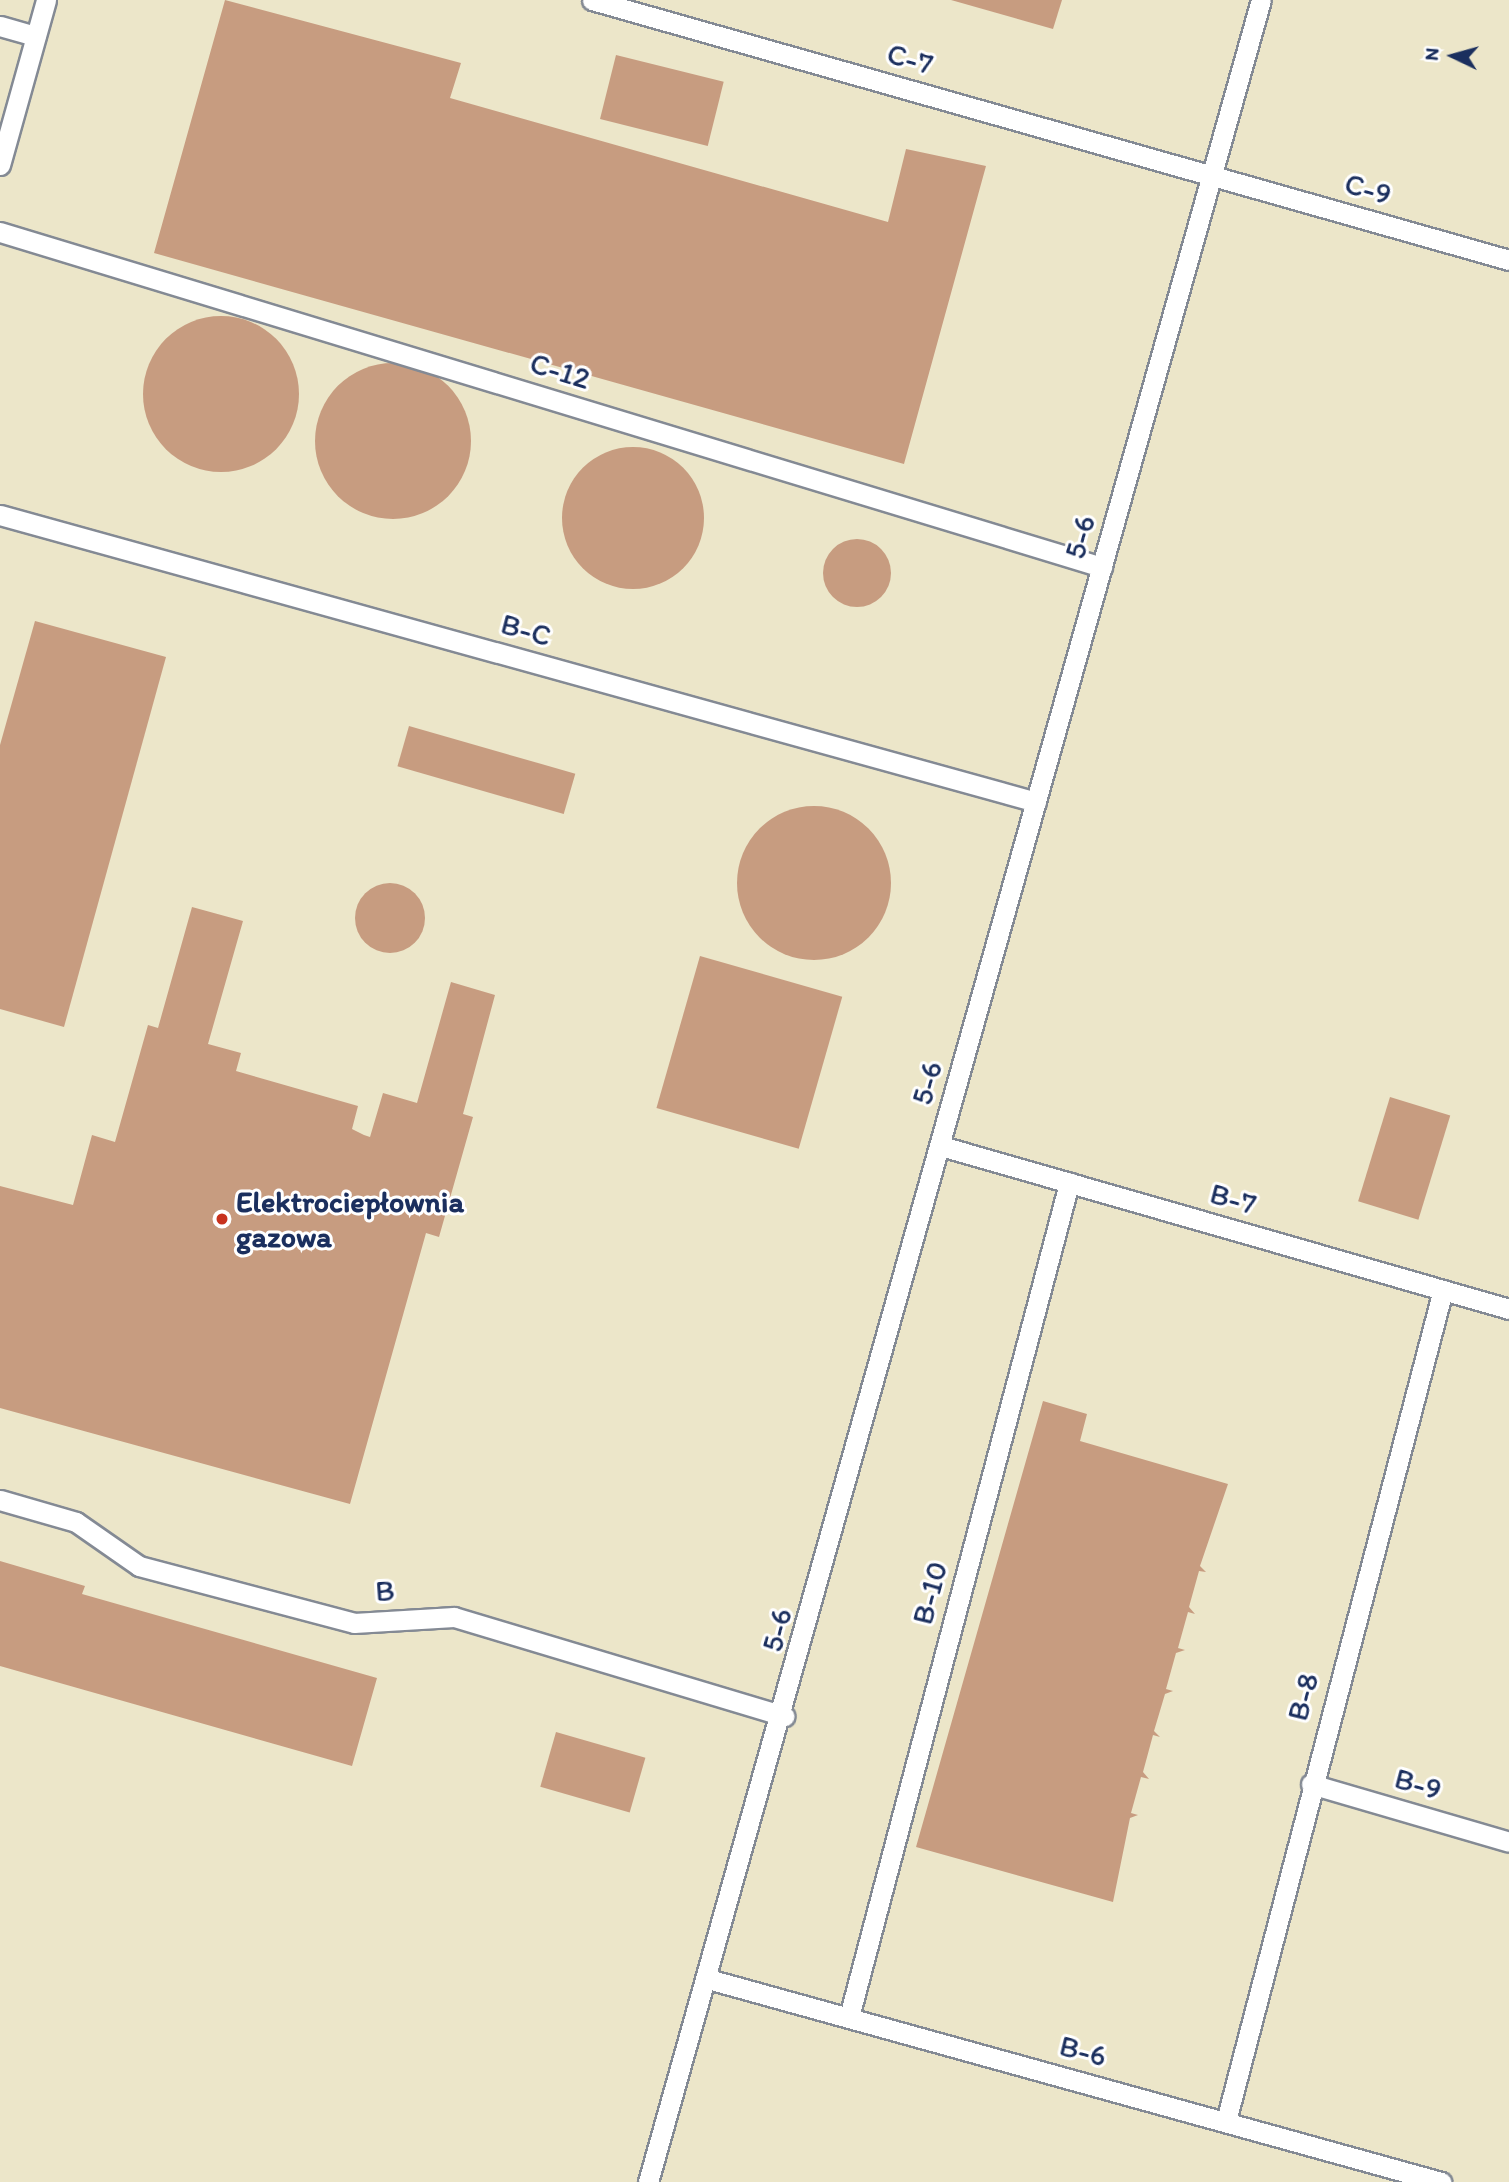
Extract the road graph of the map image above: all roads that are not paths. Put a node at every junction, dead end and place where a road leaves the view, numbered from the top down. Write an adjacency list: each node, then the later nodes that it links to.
1 (46, 0): 5 (lane)
2 (592, 0): 7 (lane, C-7)
3 (1261, 0): 7 (lane, 5-6)
4 (0, 26): 5 (lane)
5 (36, 36): 6 (lane)
6 (0, 165)
7 (1212, 176): 9 (lane, C-9); 11 (lane, 5-6)
8 (0, 232): 11 (lane, C-12)
9 (1509, 260)
10 (0, 514): 12 (lane, B-C)
11 (1102, 567): 12 (lane, 5-6)
12 (1036, 802): 13 (lane, 5-6)
13 (941, 1146): 14 (lane, B-7); 18 (lane, 5-6)
14 (1069, 1183): 15 (lane, B-7); 22 (lane, B-10)
15 (1443, 1290): 16 (lane, B-7); 19 (lane, B-8)
16 (1509, 1309)
17 (0, 1500): 18 (lane, B)
18 (784, 1716): 21 (lane, 5-6)
19 (1311, 1784): 20 (lane, B-9); 23 (lane, B-8)
20 (1509, 1842)
21 (708, 1979): 22 (lane, B-6); 24 (lane, 5-6)
22 (849, 2017): 23 (lane, B-6)
23 (1226, 2121): 25 (lane, B-6)
24 (648, 2182)
25 (1441, 2182)

